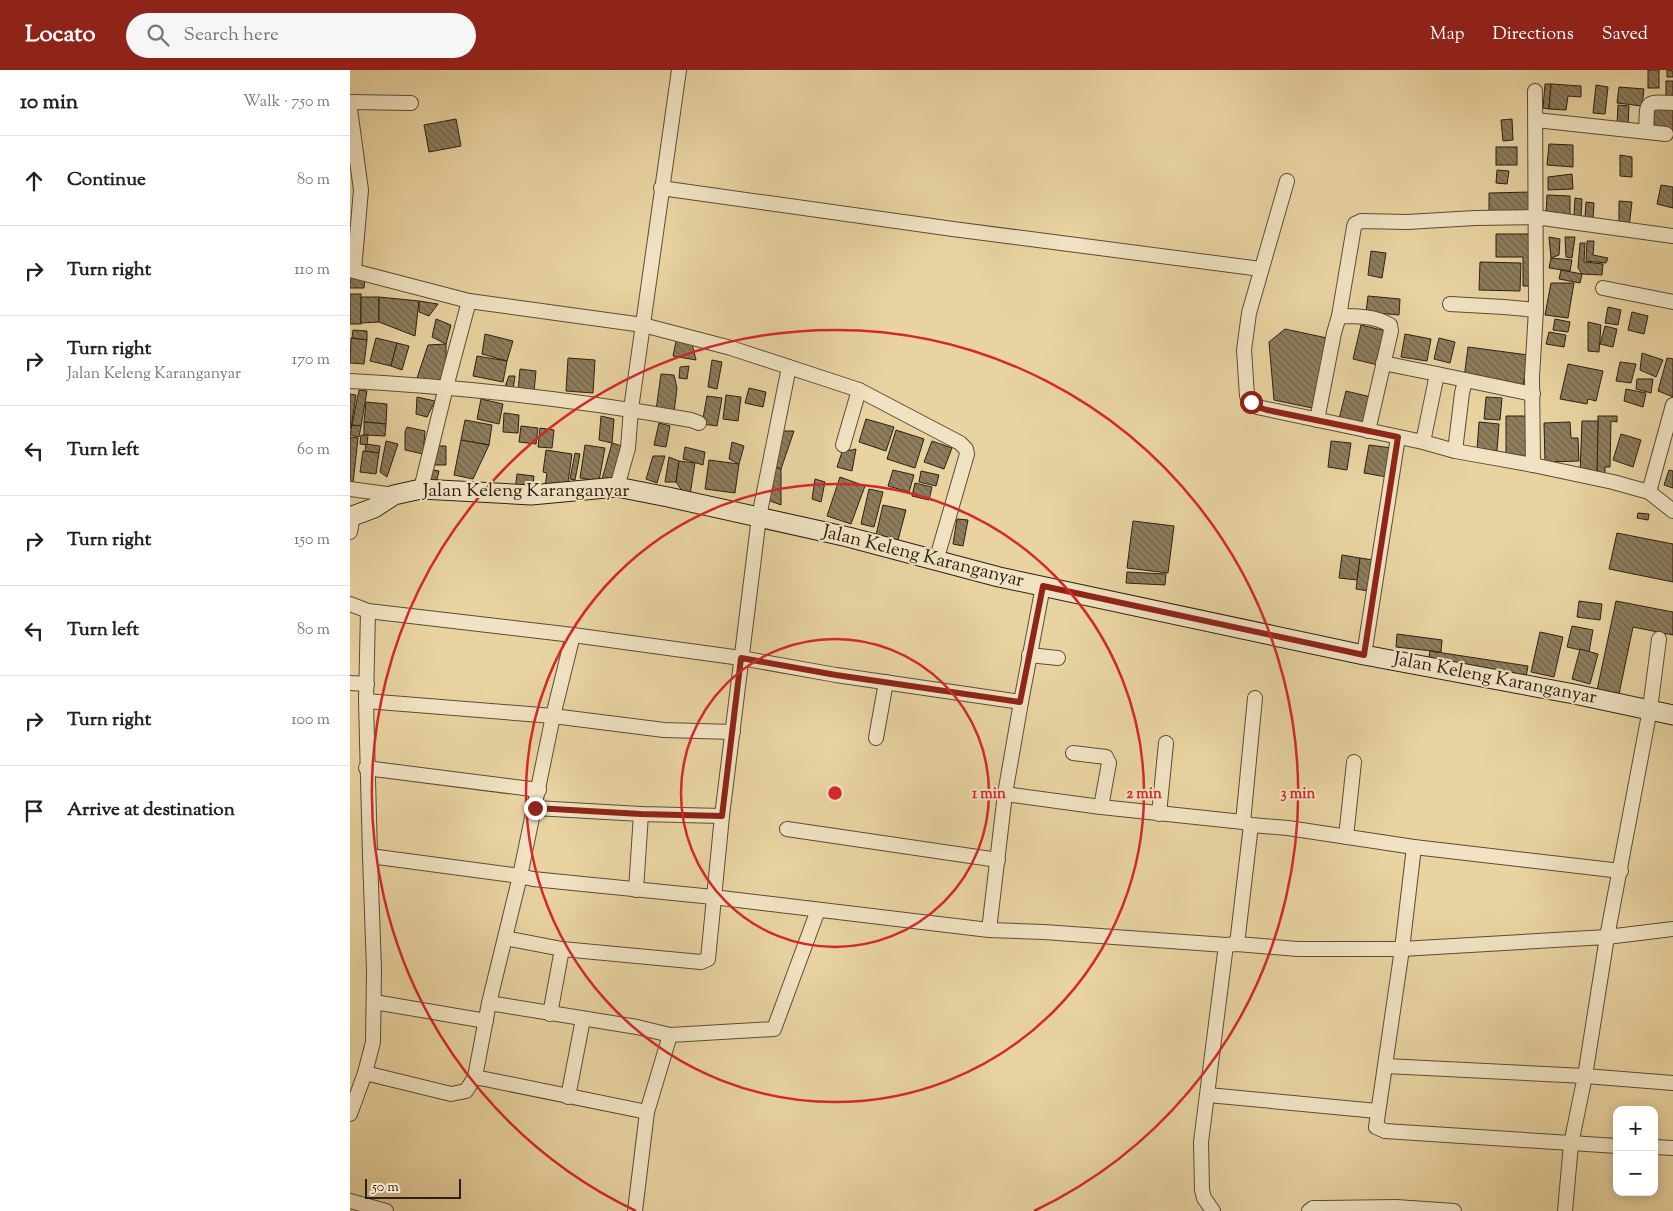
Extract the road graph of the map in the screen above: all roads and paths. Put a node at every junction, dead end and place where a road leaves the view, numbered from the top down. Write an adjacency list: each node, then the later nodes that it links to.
1 (679, 70): 11 (street)
2 (1535, 90): 7 (street)
3 (350, 102): 4 (street)
4 (411, 103)
5 (1673, 103): 8 (street)
6 (350, 109): 12 (street)
7 (1536, 120): 8 (street); 13 (street)
8 (1646, 131): 9 (street)
9 (1666, 134)
10 (1287, 181): 16 (street)
11 (661, 188): 16 (street); 23 (street)
12 (355, 189): 15 (street)
13 (1535, 217): 14 (street); 21 (street); 22 (street)
14 (1673, 236)
15 (352, 270): 18 (street)
16 (1261, 270): 34 (street)
17 (1602, 288): 19 (street)
18 (469, 301): 23 (street); 29 (street)
19 (1673, 302)
20 (1450, 304): 21 (street)
21 (1536, 310): 31 (street)
22 (1339, 316): 24 (street); 34 (street)
23 (643, 325): 25 (street); 33 (street)
24 (1383, 363): 26 (street); 37 (street)
25 (789, 367): 30 (street); 49 (street)
26 (1437, 374): 28 (street); 39 (street)
27 (350, 381): 29 (street)
28 (1465, 381): 31 (street); 41 (street)
29 (446, 387): 33 (street); 44 (street)
30 (859, 390): 40 (street); 51 (street)
31 (1533, 394): 42 (street)
32 (1673, 405): 35 (street)
33 (631, 409): 36 (street); 43 (street)
34 (1316, 420): 37 (street)
35 (1671, 422): 46 (street)
36 (699, 423)
37 (1368, 431): 38 (street)
38 (1398, 437): 39 (street); 58 (street)
39 (1423, 442): 41 (street)
40 (843, 445)
41 (1455, 451): 42 (street)
42 (1533, 465): 46 (street)
43 (617, 487): 44 (main road, Jalan Keleng Karanganyar); 49 (main road, Jalan Keleng Karanganyar)
44 (421, 489): 47 (main road, Jalan Keleng Karanganyar)
45 (350, 490): 47 (street)
46 (1649, 492): 48 (street)
47 (394, 495): 50 (main road, Jalan Keleng Karanganyar)
48 (1673, 511)
49 (759, 517): 51 (main road, Jalan Keleng Karanganyar); 59 (street)
50 (351, 522)
51 (936, 561): 52 (main road, Jalan Keleng Karanganyar)
52 (1043, 586): 57 (street); 58 (main road, Jalan Keleng Karanganyar)
53 (350, 604): 54 (street)
54 (368, 611): 55 (street); 63 (street)
55 (573, 635): 59 (street); 69 (street)
56 (1659, 639): 67 (street)
57 (1029, 655): 60 (street); 66 (street)
58 (1364, 655): 67 (main road, Jalan Keleng Karanganyar)
59 (741, 658): 61 (street); 70 (street)
60 (1058, 658)
61 (886, 682): 66 (street); 71 (street)
62 (350, 684): 63 (street)
63 (367, 684): 65 (street)
64 (1255, 698): 83 (street)
65 (366, 701): 69 (street); 75 (street)
66 (1020, 702): 77 (street)
67 (1650, 709): 68 (main road, Jalan Keleng Karanganyar); 89 (street)
68 (1673, 715)
69 (554, 716): 70 (street); 76 (street)
70 (733, 732): 82 (street)
71 (876, 738)
72 (1166, 743): 81 (street)
73 (1073, 753): 78 (street)
74 (1354, 762): 85 (street)
75 (366, 768): 76 (street); 87 (street)
76 (539, 790): 79 (street)
77 (1005, 794): 78 (street); 88 (street)
78 (1101, 807): 81 (street)
79 (535, 808): 80 (street); 90 (street)
80 (641, 814): 82 (street); 91 (street)
81 (1159, 814): 83 (street)
82 (722, 816): 92 (street)
83 (1247, 823): 85 (street); 98 (street)
84 (787, 829): 88 (street)
85 (1346, 837): 86 (street)
86 (1414, 847): 89 (street); 100 (street)
87 (370, 856): 90 (street); 101 (street)
88 (998, 860): 95 (street)
89 (1621, 871): 96 (street)
90 (520, 876): 91 (street); 97 (street)
91 (636, 890): 92 (street)
92 (713, 897): 93 (street); 99 (street)
93 (818, 910): 95 (street); 106 (street)
94 (1673, 929): 96 (street)
95 (989, 930): 98 (street)
96 (1607, 937): 100 (street); 109 (street)
97 (505, 938): 99 (street); 102 (street)
98 (1232, 945): 100 (street); 112 (street)
99 (562, 949): 103 (street)
100 (1402, 949): 107 (street)
101 (374, 1002): 105 (street); 108 (street)
102 (489, 1003): 103 (street); 105 (street)
103 (550, 1014): 104 (street)
104 (583, 1019): 106 (street); 113 (street)
105 (486, 1021): 110 (street)
106 (670, 1035): 115 (street)
107 (1386, 1066): 109 (street); 114 (street)
108 (365, 1073): 110 (street); 116 (street)
109 (1585, 1076): 111 (street); 117 (street)
110 (475, 1077): 113 (street)
111 (1673, 1083)
112 (1208, 1095): 114 (street); 124 (street)
113 (568, 1097): 115 (street)
114 (1377, 1111): 117 (street)
115 (647, 1112): 123 (street)
116 (350, 1114)
117 (1571, 1144): 118 (street); 127 (street)
118 (1613, 1146)
119 (1658, 1147): 120 (street)
120 (1673, 1148)
121 (350, 1201): 122 (street)
122 (386, 1211)
123 (635, 1211)
124 (1213, 1211)
125 (1309, 1211): 126 (street)
126 (1454, 1211)
127 (1565, 1211)

